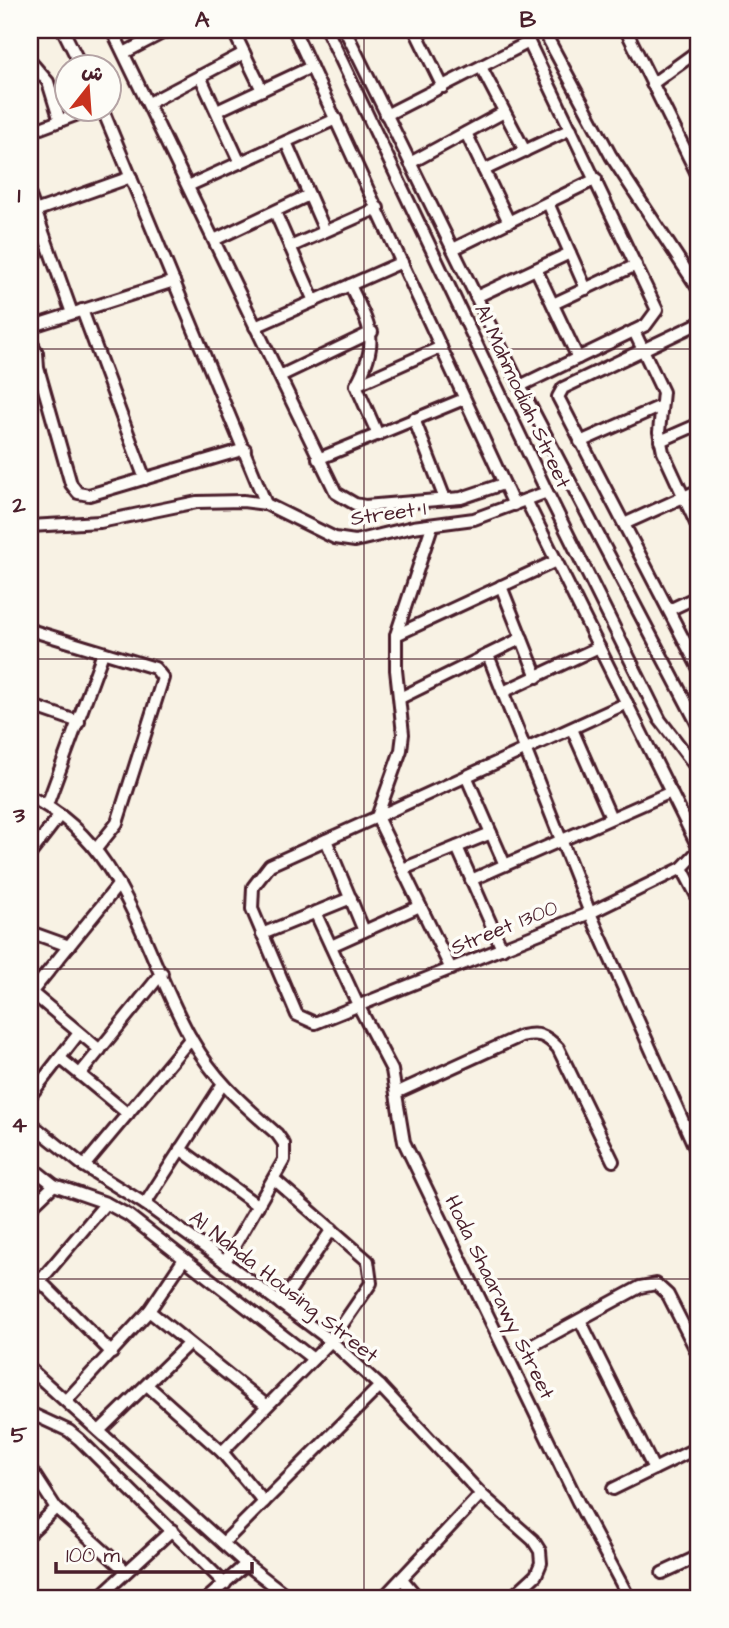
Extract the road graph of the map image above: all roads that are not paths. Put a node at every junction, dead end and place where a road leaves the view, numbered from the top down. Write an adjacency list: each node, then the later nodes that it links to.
1 (64, 30): 14 (street)
2 (112, 30): 15 (street)
3 (168, 30): 15 (street)
4 (233, 30): 16 (street)
5 (294, 30): 18 (street)
6 (327, 30): 77 (street, Al Mahmodiah Street)
7 (346, 30): 28 (street, Al Mahmodiah Street)
8 (523, 30): 12 (street)
9 (626, 30): 21 (street)
10 (420, 31): 22 (street)
11 (547, 37): 62 (street)
12 (529, 42): 19 (street); 32 (street)
13 (699, 50): 21 (street)
14 (75, 52)
15 (124, 53): 25 (street)
16 (244, 53): 20 (street); 23 (street)
17 (30, 61): 24 (street)
18 (312, 67): 23 (street); 29 (street)
19 (481, 67): 22 (street); 27 (street)
20 (200, 76): 25 (street); 26 (street)
21 (652, 84): 41 (street)
22 (443, 87): 28 (street)
23 (262, 90): 26 (street)
24 (52, 95)
25 (149, 103): 43 (street)
26 (217, 111): 37 (street)
27 (504, 112): 34 (street); 36 (street)
28 (386, 115): 38 (street, Al Mahmodiah Street)
29 (336, 118): 35 (street); 47 (street)
30 (57, 122): 33 (street)
31 (108, 122): 40 (street)
32 (571, 129): 36 (street); 42 (street)
33 (30, 132)
34 (466, 133): 38 (street); 39 (street)
35 (286, 142): 37 (street); 44 (street)
36 (525, 151): 39 (street)
37 (240, 163): 43 (street)
38 (410, 163): 54 (street, Al Mahmodiah Street)
39 (484, 170): 50 (street)
40 (131, 177): 48 (street); 59 (street)
41 (699, 178)
42 (596, 179): 46 (street); 57 (street)
43 (188, 186): 52 (street)
44 (309, 195): 49 (street); 51 (street)
45 (30, 196): 48 (street)
46 (548, 203): 50 (street); 55 (street)
47 (378, 208): 51 (street); 56 (street)
48 (35, 211): 66 (street)
49 (275, 212): 52 (street); 53 (street)
50 (509, 222): 54 (street)
51 (325, 231): 53 (street)
52 (214, 240): 69 (street)
53 (290, 247): 64 (street)
54 (453, 249): 63 (street, Al Mahmodiah Street)
55 (570, 253): 58 (street); 61 (street)
56 (402, 261): 60 (street); 73 (street)
57 (636, 265): 61 (street); 70 (street)
58 (536, 269): 63 (street); 65 (street)
59 (174, 281): 66 (street); 88 (street)
60 (350, 285): 64 (street); 71 (street)
61 (586, 289): 65 (street)
62 (699, 289)
63 (476, 297): 76 (street, Al Mahmodiah Street)
64 (314, 301): 69 (street)
65 (553, 304): 75 (street)
66 (77, 312): 68 (street); 90 (street)
67 (699, 323): 74 (street)
68 (30, 327)
69 (255, 327): 78 (street)
70 (634, 331): 74 (street); 75 (street)
71 (372, 332): 78 (street); 79 (street)
72 (30, 339): 90 (street)
73 (441, 347): 79 (street); 81 (street)
74 (643, 350): 82 (street); 87 (street)
75 (578, 358): 80 (street)
76 (507, 360): 77 (street); 80 (street, Al Mahmodiah Street)
77 (489, 370): 93 (street, Al Mahmodiah Street)
78 (279, 376): 89 (street)
79 (356, 385): 85 (street)
80 (520, 386): 121 (street, Al Mahmodiah Street)
81 (464, 398): 83 (street); 91 (street)
82 (661, 406): 86 (street); 87 (street)
83 (414, 419): 85 (street); 95 (street)
84 (699, 424): 86 (street)
85 (377, 435): 89 (street)
86 (660, 441): 94 (street)
87 (580, 442): 99 (street)
88 (244, 449): 90 (street); 97 (street)
89 (318, 459): 95 (street)
90 (145, 479)
91 (503, 484): 95 (street); 98 (street)
92 (699, 490): 94 (street)
93 (547, 492): 96 (street, Street 1); 124 (street, Al Mahmodiah Street)
94 (684, 497): 99 (street); 102 (street)
95 (445, 499)
96 (526, 500): 98 (street, Street 1); 103 (street)
97 (266, 504): 100 (street, Street 1); 101 (street, Street 1)
98 (514, 505): 101 (street, Street 1)
99 (624, 524): 106 (street)
100 (30, 526)
101 (432, 526): 108 (street)
102 (699, 530)
103 (556, 561): 104 (street); 110 (street)
104 (501, 586): 108 (street); 109 (street)
105 (699, 596): 106 (street)
106 (669, 610): 113 (street)
107 (30, 630): 111 (street)
108 (396, 635): 117 (street)
109 (522, 638): 112 (street); 115 (street)
110 (599, 648): 115 (street); 118 (street)
111 (103, 653): 120 (street); 136 (street)
112 (488, 654): 116 (street); 117 (street)
113 (697, 657): 114 (street)
114 (699, 669)
115 (537, 677): 116 (street)
116 (503, 692): 123 (street)
117 (400, 698): 130 (street)
118 (626, 703): 122 (street); 126 (street)
119 (30, 705): 120 (street)
120 (79, 722): 128 (street)
121 (699, 727)
122 (572, 729): 123 (street); 131 (street)
123 (526, 751): 125 (street); 134 (street)
124 (699, 771)
125 (467, 778): 130 (street); 132 (street)
126 (671, 792): 131 (street); 137 (street)
127 (30, 797): 128 (street)
128 (47, 805): 129 (street)
129 (60, 815): 136 (street); 138 (street)
130 (377, 817): 133 (street); 141 (street)
131 (611, 818): 134 (street)
132 (491, 833): 135 (street); 139 (street)
133 (326, 840): 144 (street); 151 (street)
134 (561, 840): 139 (street); 148 (street)
135 (457, 847): 141 (street); 142 (street)
136 (96, 849): 143 (street)
137 (699, 850): 140 (street, Street 1300)
138 (30, 854)
139 (505, 865): 142 (street)
140 (682, 868): 145 (street); 148 (street, Street 1300)
141 (403, 869): 146 (street)
142 (471, 880): 154 (street)
143 (119, 884): 152 (street); 156 (street)
144 (351, 898): 147 (street); 149 (street)
145 (699, 900)
146 (421, 906): 149 (street); 155 (street)
147 (315, 912): 151 (street); 153 (street, Hoda Shaarawy Street)
148 (590, 913): 154 (street, Street 1300); 170 (street)
149 (364, 931): 153 (street)
150 (30, 932): 152 (street)
151 (262, 934): 158 (street, Street 1300)
152 (69, 946): 157 (street)
153 (331, 946): 158 (street, Hoda Shaarawy Street)
154 (502, 949): 155 (street, Street 1300)
155 (451, 969): 158 (street, Street 1300)
156 (162, 973): 160 (street); 161 (street)
157 (30, 993): 159 (street)
158 (358, 1006): 165 (street, Hoda Shaarawy Street)
159 (79, 1033): 161 (street); 162 (street)
160 (191, 1038): 164 (street); 167 (street)
161 (100, 1050): 163 (street)
162 (60, 1058): 163 (street); 166 (street)
163 (80, 1074): 167 (street)
164 (222, 1085): 169 (street); 174 (street)
165 (396, 1093): 171 (street); 224 (street, Hoda Shaarawy Street)
166 (30, 1096)
167 (128, 1114): 173 (street)
168 (30, 1123): 173 (street, Al Nahda Housing Street)
169 (180, 1149): 177 (street); 178 (street)
170 (699, 1157)
171 (612, 1161)
172 (30, 1166): 175 (street, Al Nahda Housing Street)
173 (84, 1166): 177 (street, Al Nahda Housing Street)
174 (274, 1179): 178 (street); 180 (street)
175 (54, 1185): 176 (street, Al Nahda Housing Street); 179 (street)
176 (106, 1203): 181 (street, Al Nahda Housing Street); 184 (street)
177 (145, 1203): 182 (street, Al Nahda Housing Street)
178 (258, 1206): 182 (street)
179 (30, 1208)
180 (332, 1229): 185 (street); 188 (street)
181 (184, 1259): 186 (street); 193 (street, Al Nahda Housing Street)
182 (225, 1262): 185 (street, Al Nahda Housing Street)
183 (30, 1271): 184 (street)
184 (40, 1282): 191 (street)
185 (281, 1304): 188 (street, Al Nahda Housing Street)
186 (149, 1311): 189 (street); 191 (street)
187 (580, 1320): 190 (street); 192 (street); 203 (street)
188 (331, 1341): 193 (street); 196 (street, Al Nahda Housing Street)
189 (188, 1344): 195 (street); 198 (street)
190 (535, 1344)
191 (112, 1353): 197 (street)
192 (699, 1356)
193 (313, 1359): 198 (street)
194 (30, 1369): 197 (street)
195 (147, 1385): 200 (street); 202 (street)
196 (380, 1386): 206 (street, Al Nahda Housing Street); 207 (street)
197 (66, 1401): 200 (street)
198 (266, 1405): 202 (street)
199 (30, 1413): 209 (street)
200 (99, 1431): 211 (street)
201 (699, 1447): 203 (street)
202 (222, 1452): 207 (street)
203 (654, 1469): 205 (street)
204 (30, 1470): 208 (street)
205 (613, 1489)
206 (481, 1494): 216 (street); 223 (street, Al Nahda Housing Street)
207 (264, 1502): 211 (street)
208 (56, 1507): 210 (street); 214 (street)
209 (172, 1530): 214 (street); 217 (street)
210 (30, 1533)
211 (223, 1543): 213 (street)
212 (699, 1556): 215 (street)
213 (246, 1564): 217 (street); 220 (street)
214 (126, 1571): 218 (street)
215 (662, 1573)
216 (402, 1579): 221 (street); 222 (street)
217 (225, 1584): 219 (street)
218 (98, 1598)
219 (208, 1598)
220 (290, 1598)
221 (383, 1598)
222 (418, 1598)
223 (511, 1598)
224 (629, 1598)

